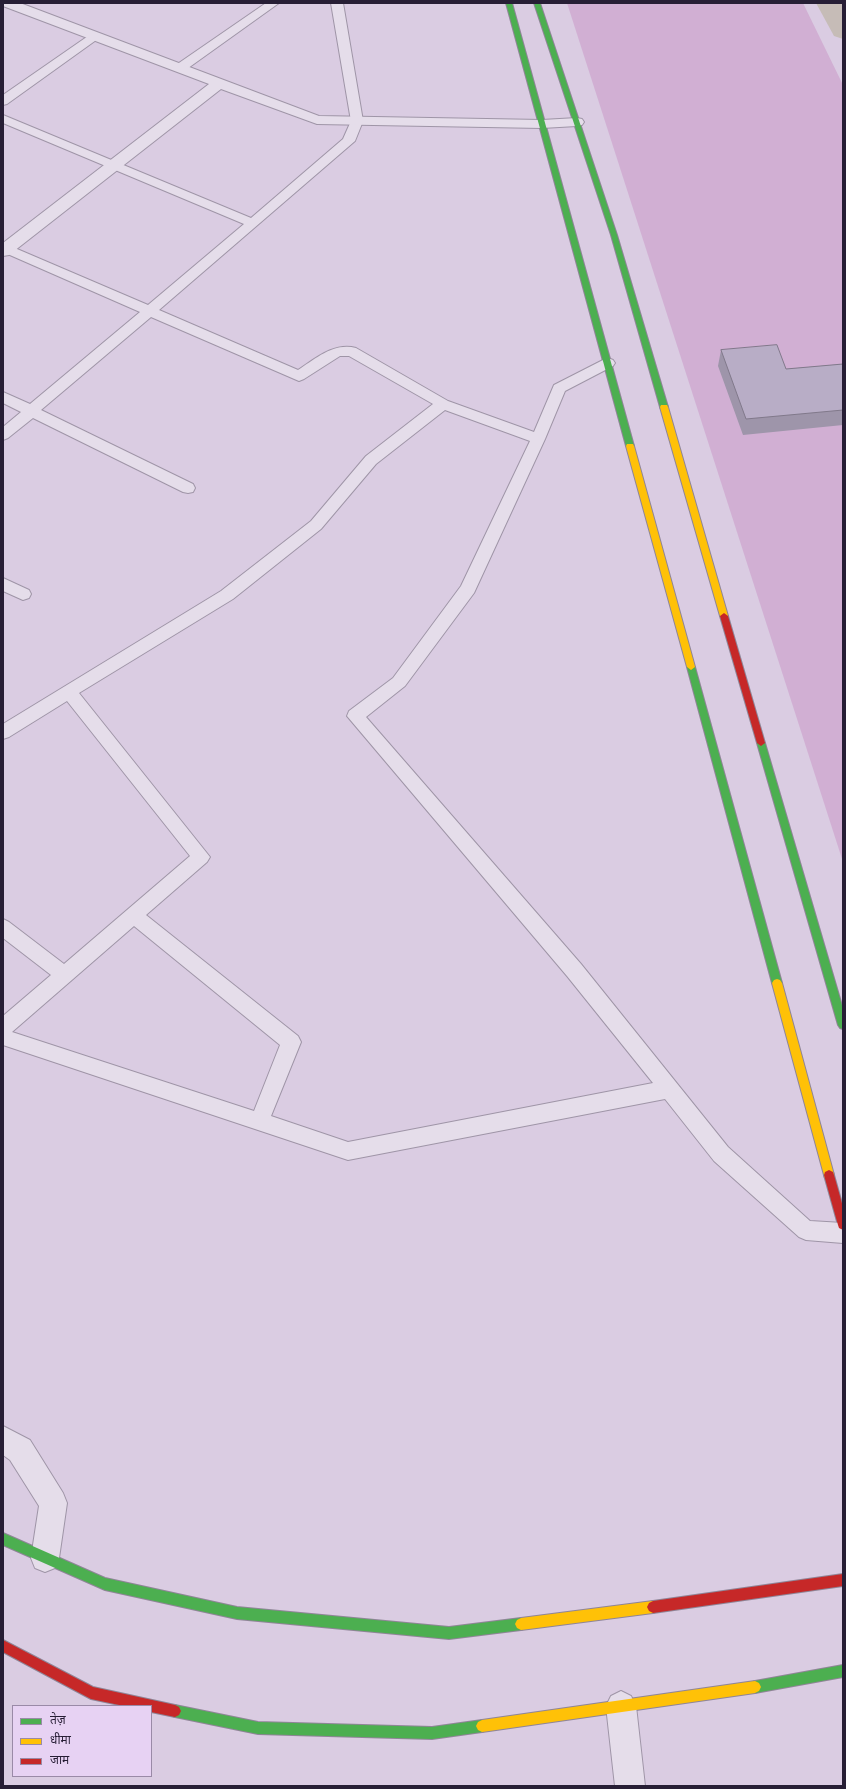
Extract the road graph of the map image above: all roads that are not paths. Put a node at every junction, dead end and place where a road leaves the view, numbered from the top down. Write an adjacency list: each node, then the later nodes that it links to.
1 (7, 3): 6 (street)
2 (273, 3): 7 (lane)
3 (337, 3): 11 (lane)
4 (509, 3): 13 (street)
5 (537, 3): 12 (street)
6 (95, 36): 7 (street); 9 (lane)
7 (180, 68): 8 (street)
8 (220, 83): 11 (street); 14 (street)
9 (3, 101)
10 (3, 119): 14 (lane)
11 (357, 121): 13 (street); 15 (lane)
12 (577, 122): 13 (street); 32 (street)
13 (542, 124): 18 (street)
14 (114, 165): 15 (lane); 16 (street)
15 (253, 223): 17 (lane)
16 (4, 248): 17 (lane)
17 (149, 311): 20 (lane); 21 (lane)
18 (608, 363): 23 (lane); 37 (street)
19 (3, 397): 21 (lane)
20 (443, 404): 23 (lane); 27 (lane)
21 (31, 411): 22 (lane); 24 (lane)
22 (3, 435)
23 (538, 439): 35 (lane)
24 (188, 488)
25 (3, 584): 26 (lane)
26 (23, 594)
27 (70, 692): 28 (lane); 29 (lane)
28 (3, 732)
29 (134, 916): 31 (lane); 36 (lane)
30 (3, 927): 31 (lane)
31 (64, 975): 33 (lane)
32 (843, 1025)
33 (3, 1028)
34 (3, 1037): 36 (lane)
35 (669, 1089): 36 (lane); 38 (lane)
36 (260, 1122)
37 (843, 1225)
38 (843, 1233)
39 (3, 1439): 41 (street)
40 (3, 1539): 41 (street)
41 (45, 1558): 42 (street)
42 (843, 1580)
43 (3, 1646): 45 (street)
44 (843, 1671): 47 (street)
45 (148, 1705)
46 (152, 1706): 47 (street)
47 (621, 1706): 48 (street)
48 (630, 1786)

